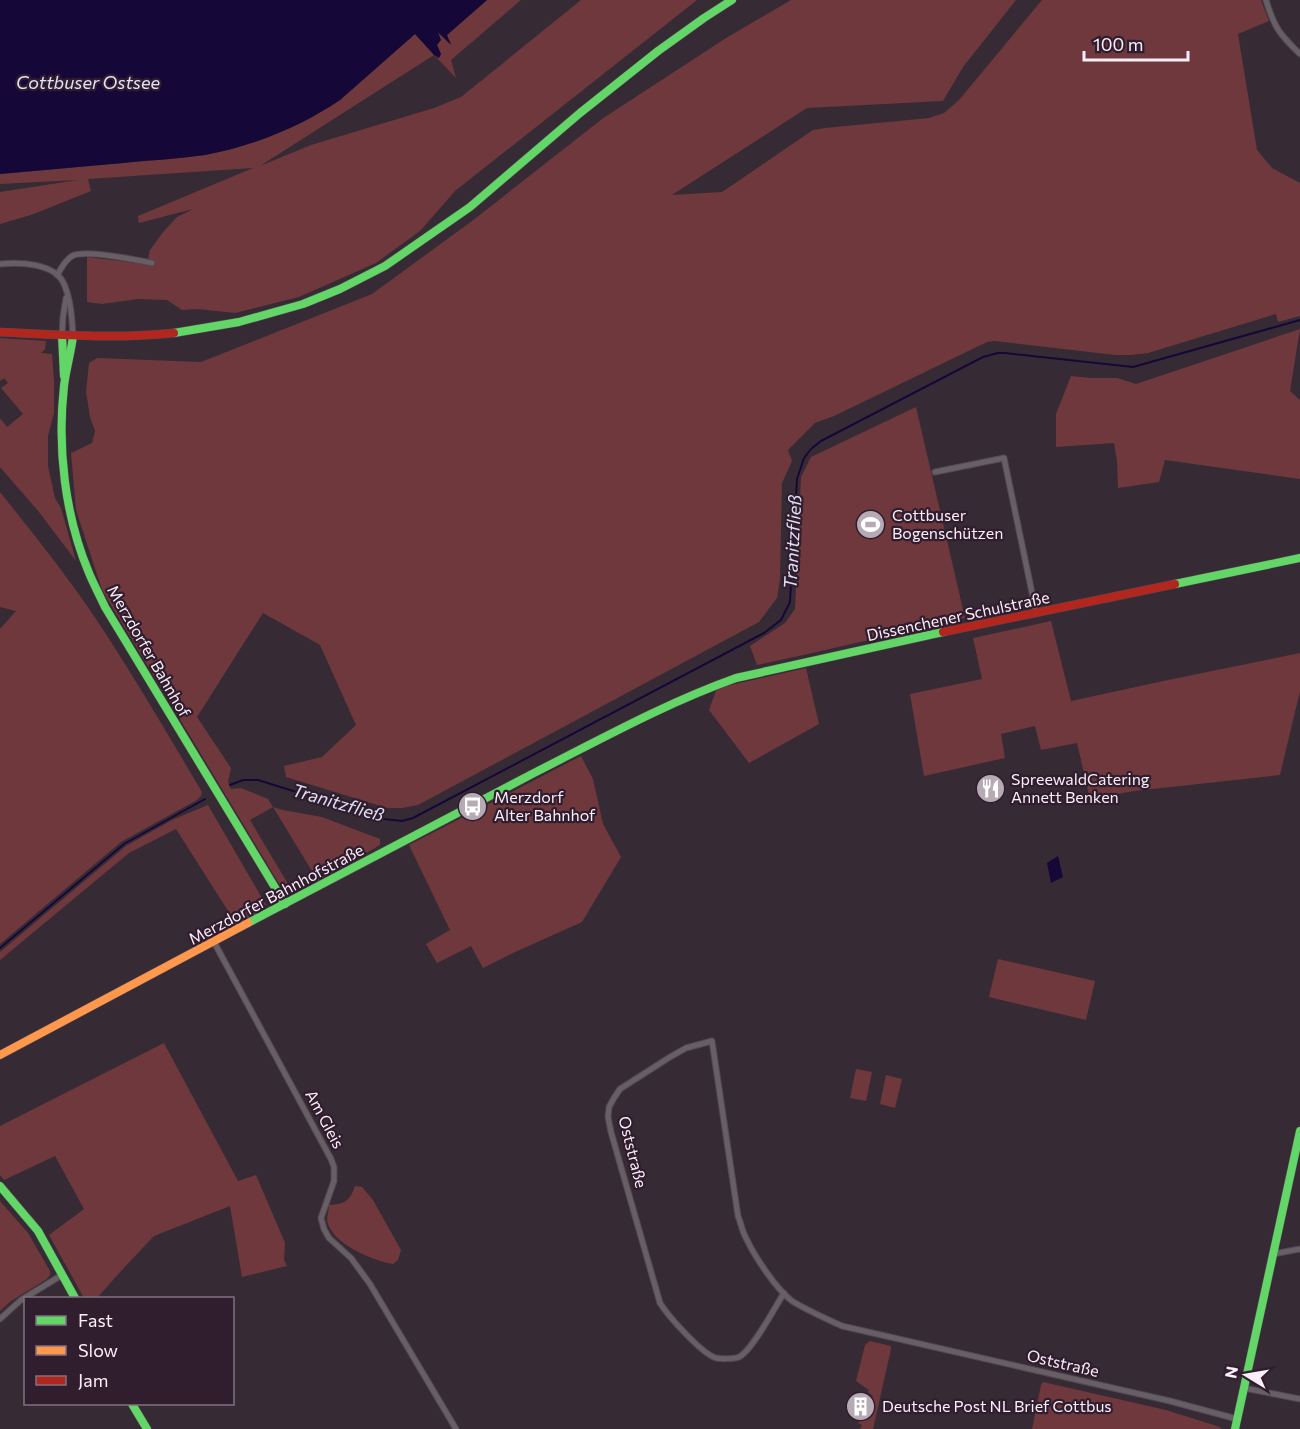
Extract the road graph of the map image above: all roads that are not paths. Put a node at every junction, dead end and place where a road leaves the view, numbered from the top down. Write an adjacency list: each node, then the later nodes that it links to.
1 (732, 0): 10 (street)
2 (1266, 0): 3 (street)
3 (1300, 54)
4 (152, 263): 6 (street)
5 (0, 264): 6 (street)
6 (57, 275): 7 (street)
7 (67, 293): 9 (street); 10 (street)
8 (0, 332): 9 (street)
9 (62, 335): 10 (street); 11 (street)
10 (73, 336): 11 (street)
11 (64, 386): 16 (street, Merzdorfer Bahnhof)
12 (935, 472): 14 (street)
13 (1300, 558): 14 (street, Dissenchener Schulstraße)
14 (1036, 612): 15 (street, Dissenchener Schulstraße)
15 (630, 725): 16 (street, Merzdorfer Bahnhofstraße)
16 (285, 904): 17 (street, Merzdorfer Bahnhofstraße)
17 (214, 942): 18 (street, Merzdorfer Bahnhofstraße); 34 (street, Am Gleis)
18 (0, 1054)
19 (1300, 1131): 22 (street)
20 (0, 1186): 23 (street)
21 (1300, 1249): 22 (street)
22 (1273, 1254): 29 (street)
23 (62, 1275): 25 (street); 26 (street)
24 (784, 1293): 24 (street, Oststraße); 32 (street, Oststraße)
25 (26, 1297)
26 (74, 1297)
27 (24, 1298): 28 (street)
28 (0, 1319)
29 (1244, 1388): 30 (street); 32 (street)
30 (1300, 1399)
31 (133, 1405): 33 (street)
32 (1237, 1419): 35 (street)
33 (147, 1429)
34 (456, 1429)
35 (1235, 1429)

